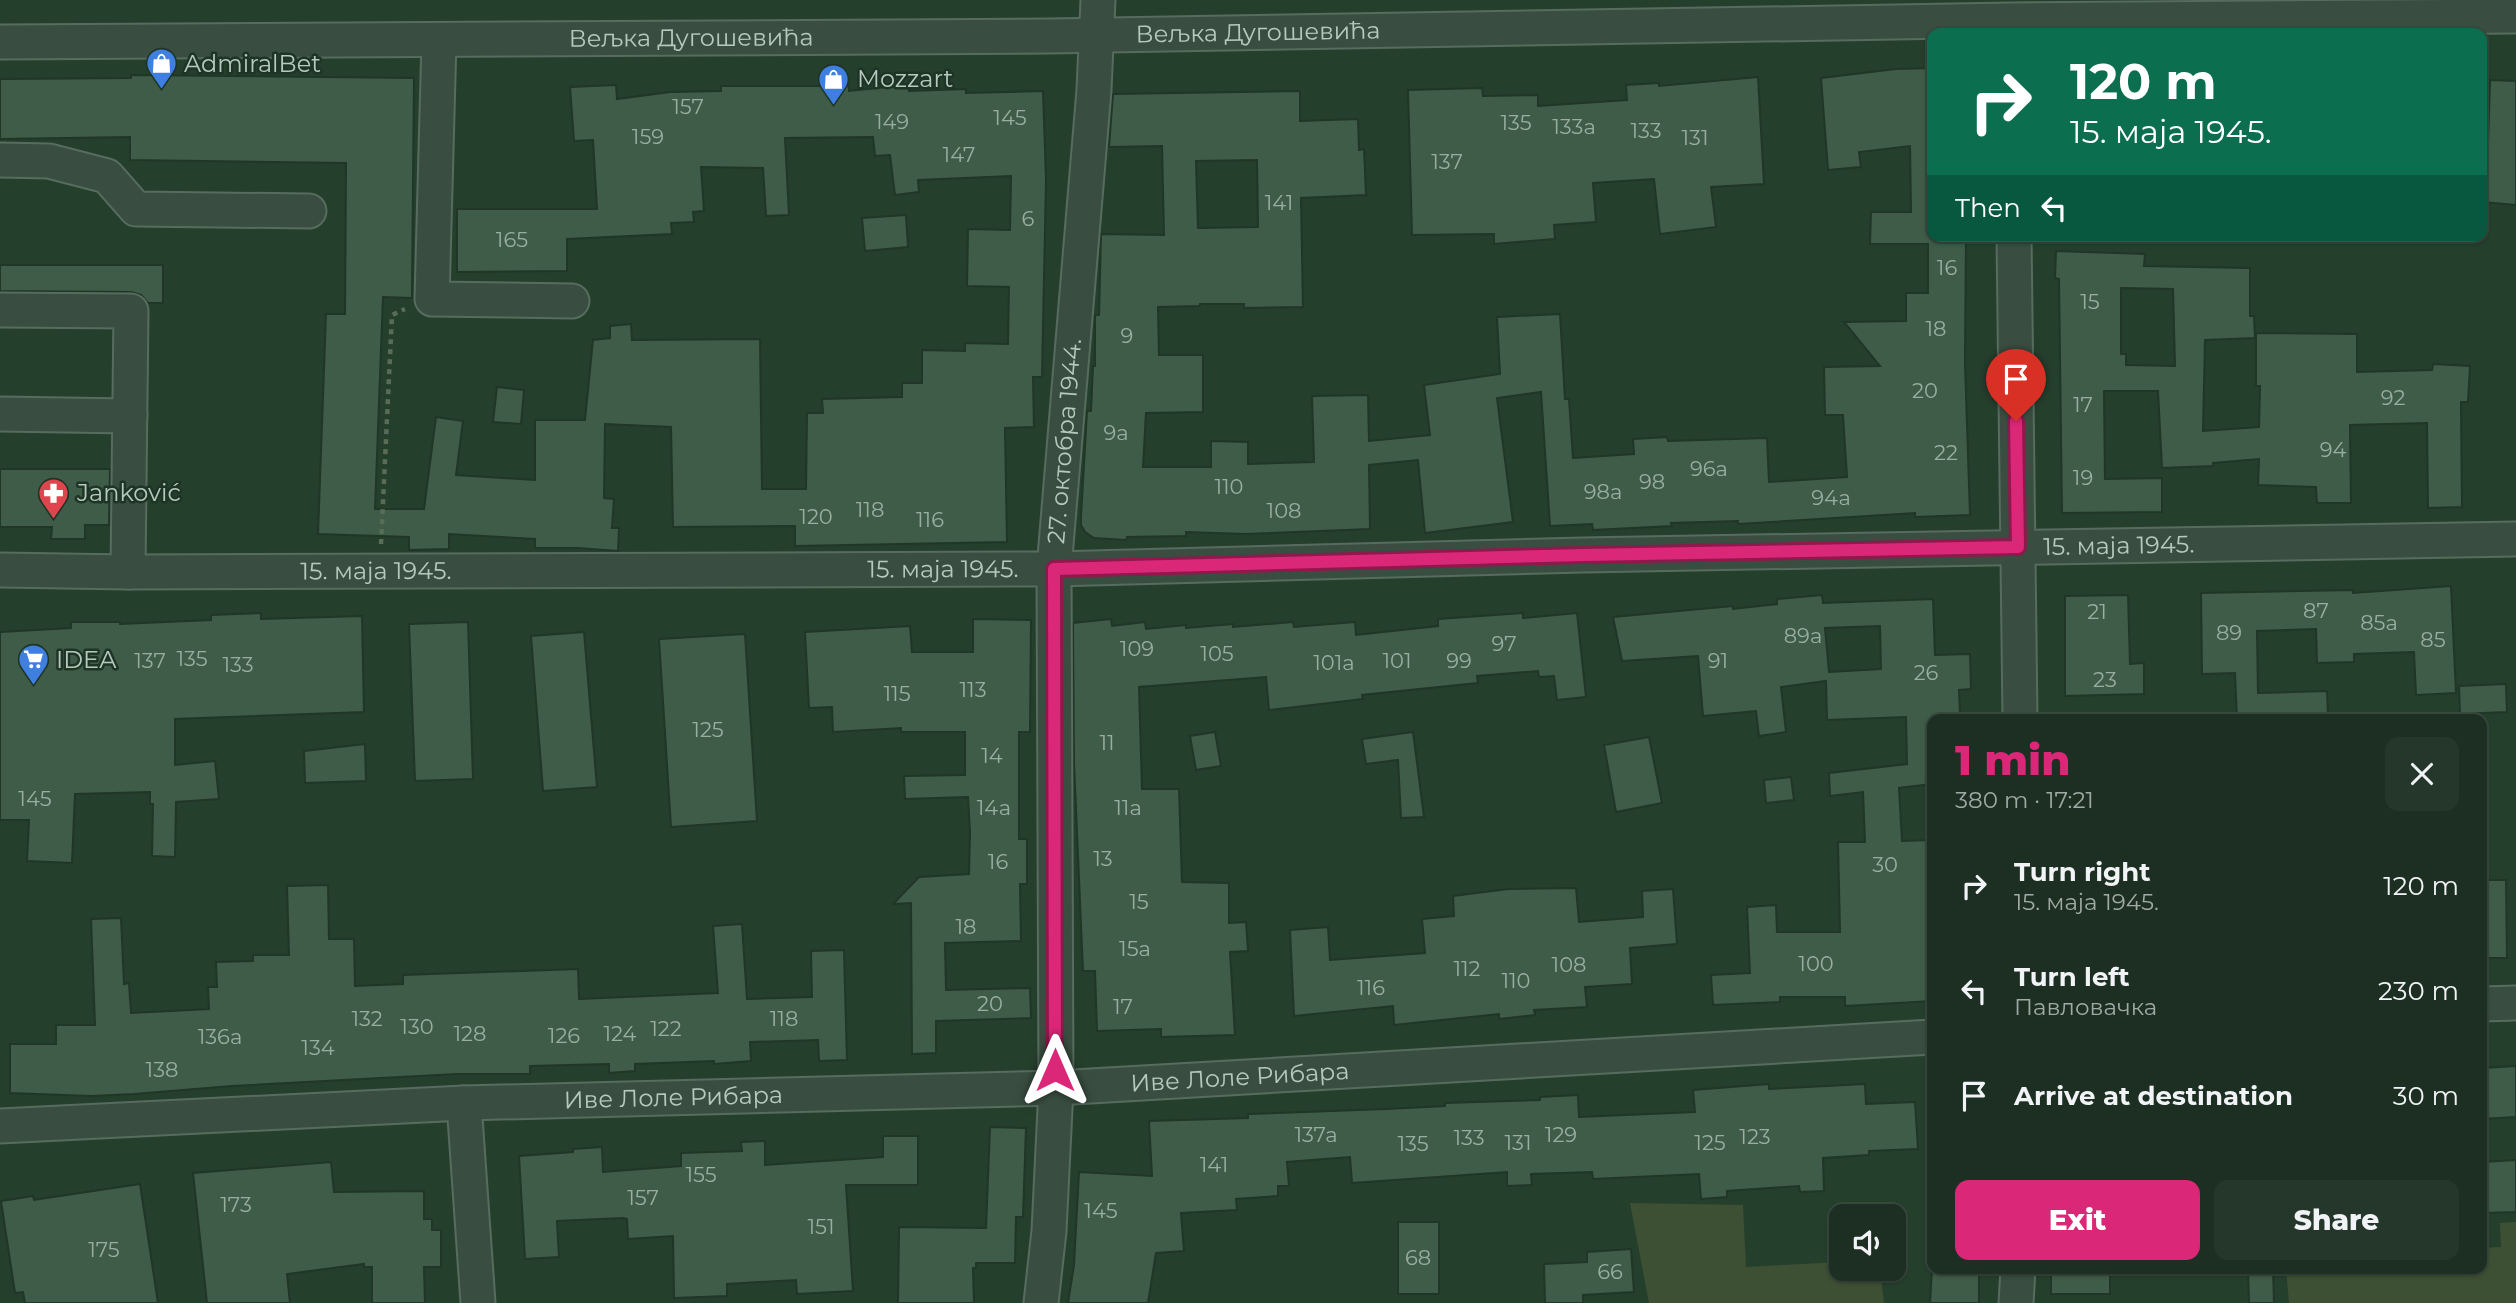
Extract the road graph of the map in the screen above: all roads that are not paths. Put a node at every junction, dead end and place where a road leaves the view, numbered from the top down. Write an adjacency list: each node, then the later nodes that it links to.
1 (1098, 0): 4 (street, 27. октобра 1944.)
2 (2516, 16): 3 (street, Вељка Дугошевића)
3 (2012, 18): 4 (street, Вељка Дугошевића)
4 (1096, 36): 5 (street, Вељка Дугошевића); 16 (street, 27. октобра 1944.)
5 (439, 40): 6 (street, Вељка Дугошевића); 10 (street)
6 (0, 42)
7 (0, 160): 8 (street)
8 (309, 211)
9 (2014, 242): 15 (street)
10 (572, 301)
11 (0, 310): 13 (street)
12 (0, 414): 13 (street)
13 (130, 416): 18 (street)
14 (2516, 539): 15 (street, 15. маја 1945.)
15 (2018, 547): 16 (street, 15. маја 1945.); 19 (street)
16 (1054, 569): 18 (street, 15. маја 1945.); 23 (street, 27. октобра 1944.)
17 (0, 570): 18 (street, 15. маја 1945.)
18 (128, 572)
19 (2020, 714)
20 (2516, 1003): 21 (street)
21 (2487, 1004)
22 (1927, 1037): 23 (street, Иве Лоле Рибара)
23 (1056, 1088): 24 (street, Иве Лоле Рибара); 28 (street, 27. октобра 1944.)
24 (464, 1103): 25 (street, Иве Лоле Рибара); 27 (street)
25 (0, 1126)
26 (2018, 1274): 29 (street)
27 (478, 1303)
28 (1041, 1303)
29 (2016, 1303)

